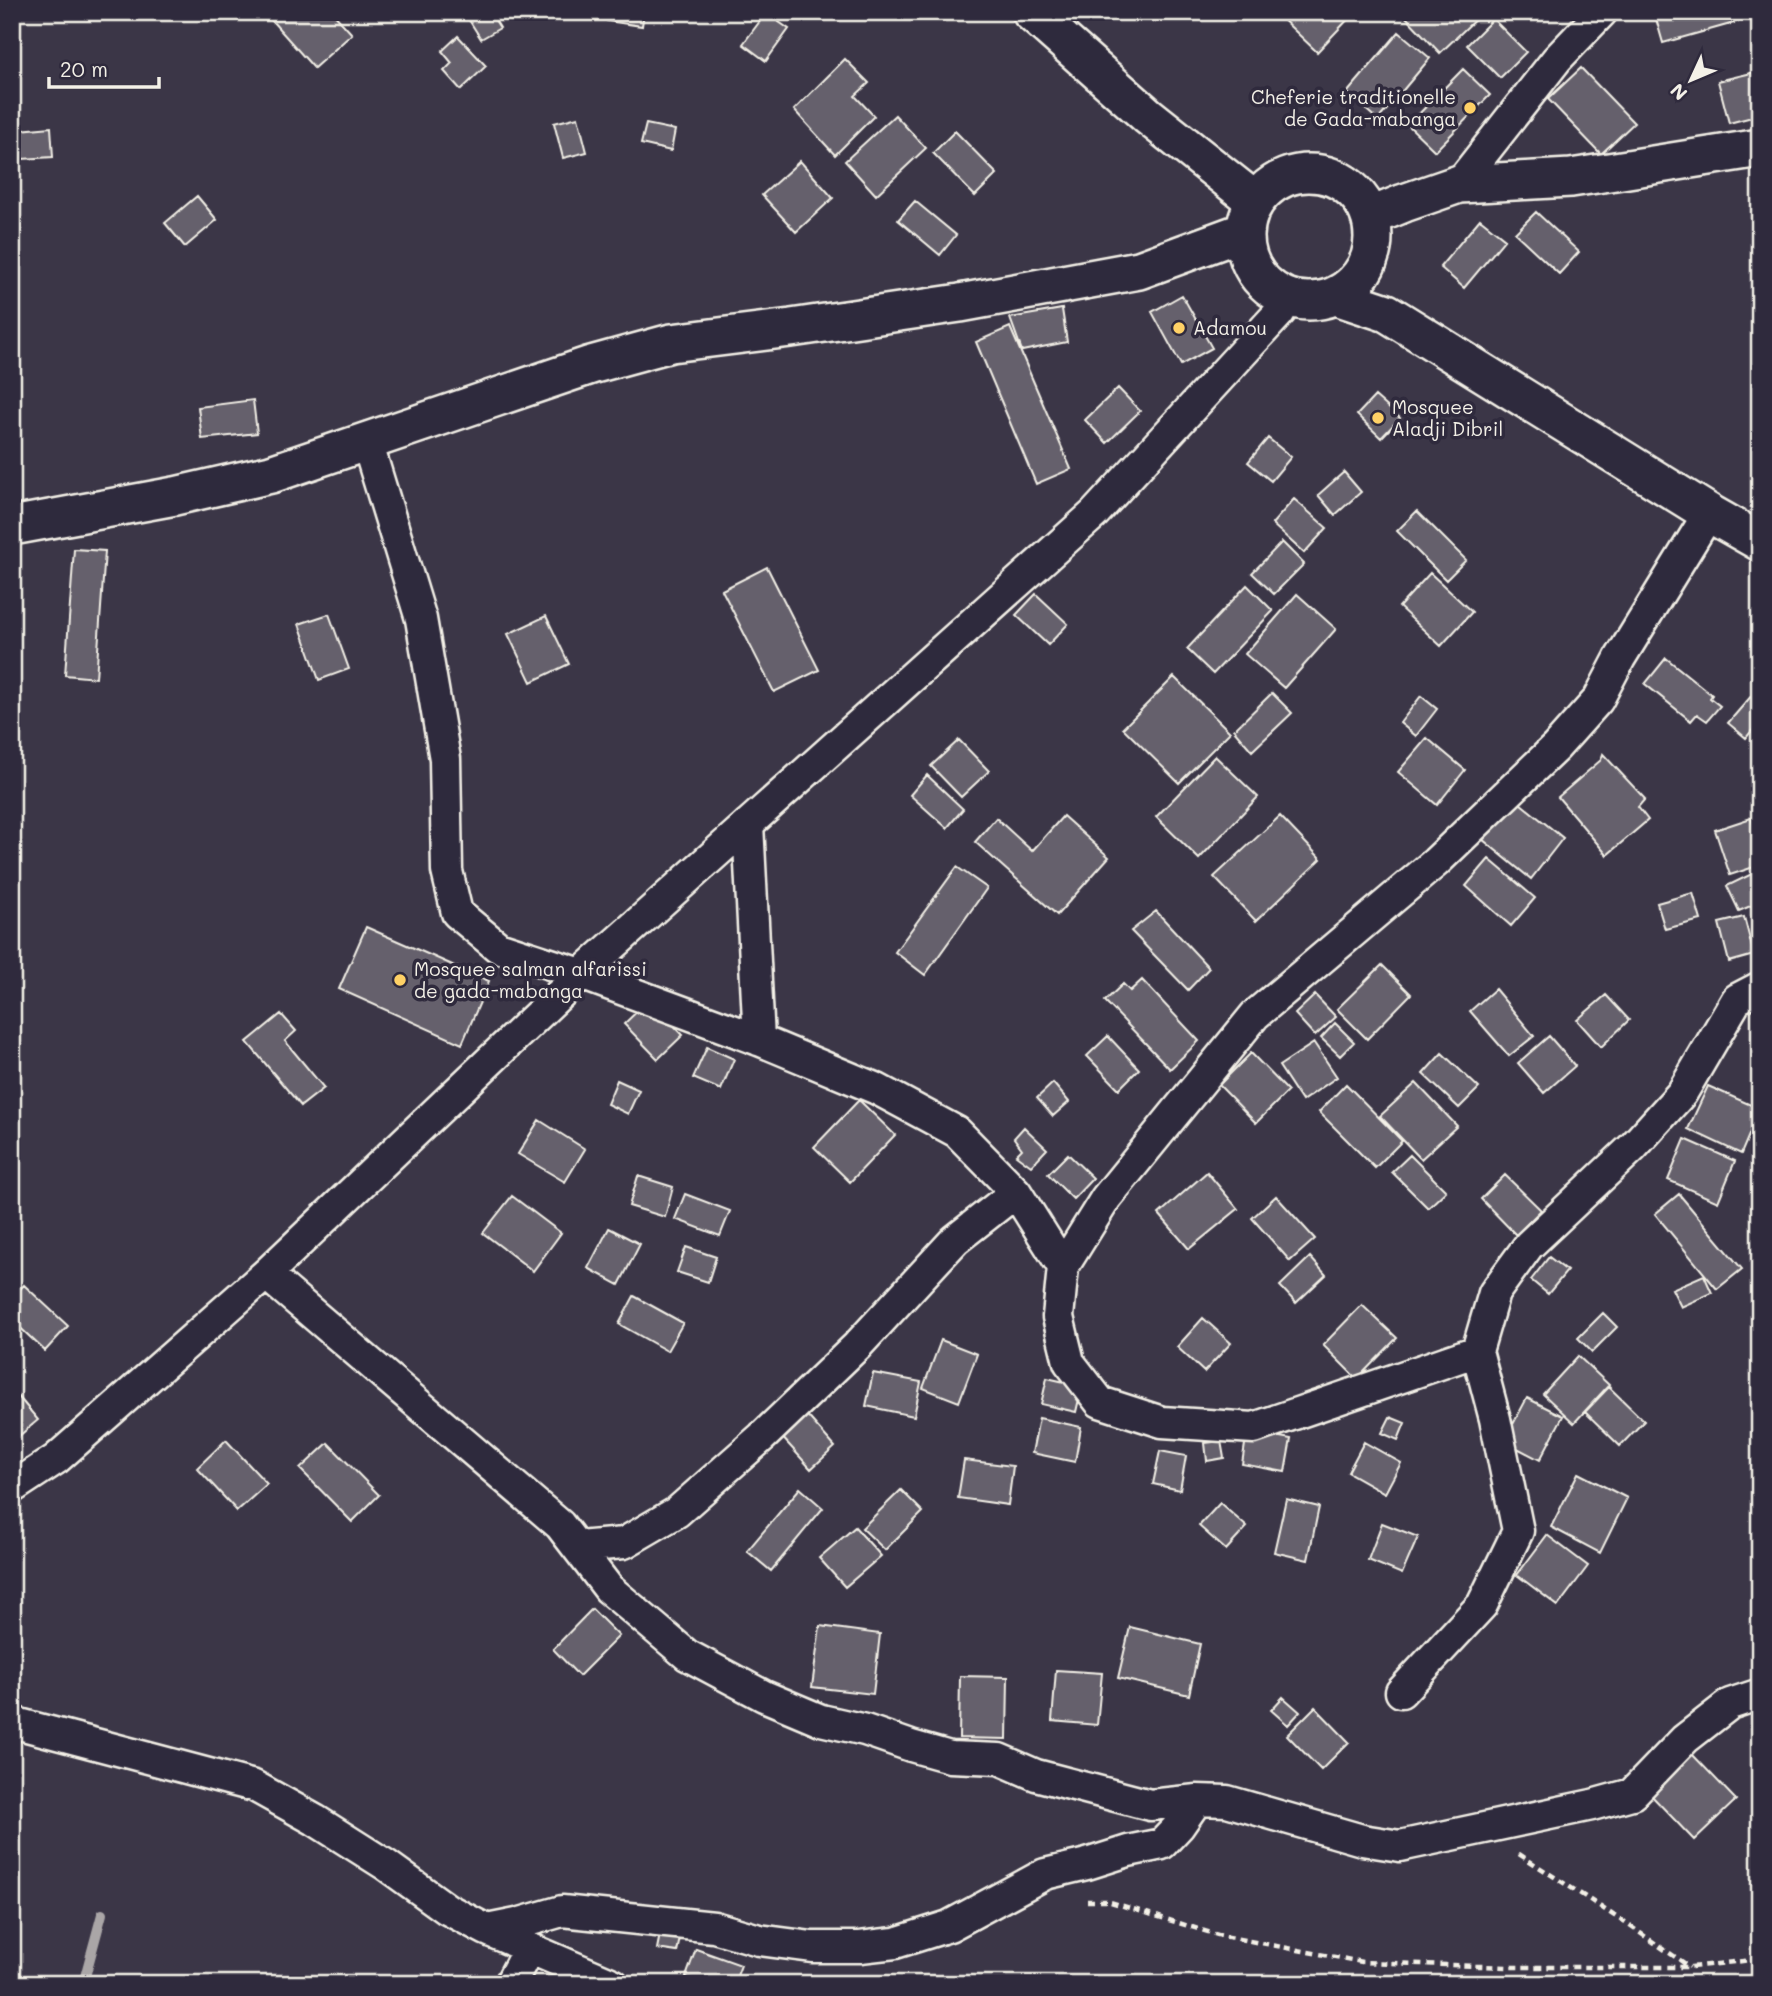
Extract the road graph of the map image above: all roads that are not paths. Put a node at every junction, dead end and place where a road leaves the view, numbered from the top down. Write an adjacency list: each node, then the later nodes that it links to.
1 (1031, 12): 5 (street)
2 (1602, 12): 4 (street)
3 (1760, 148): 4 (street)
4 (1459, 184): 6 (street)
5 (1255, 201): 6 (street); 7 (street)
6 (1371, 219): 9 (street)
7 (1244, 236): 8 (street); 10 (street)
8 (1282, 296): 9 (street); 14 (street)
9 (1336, 296): 11 (street)
10 (367, 442): 12 (street); 15 (street)
11 (1709, 513): 13 (street); 19 (street)
12 (12, 527)
13 (1760, 542)
14 (748, 824): 15 (street); 17 (street)
15 (581, 974): 17 (street); 20 (street)
16 (1760, 987): 21 (street)
17 (759, 1040): 18 (street)
18 (1016, 1192): 19 (street); 23 (street)
19 (1063, 1267): 21 (street)
20 (266, 1274): 22 (street); 23 (street)
21 (1477, 1352): 24 (street)
22 (12, 1488)
23 (578, 1547): 27 (street)
24 (1401, 1692)
25 (1760, 1694): 27 (street)
26 (12, 1722): 28 (street)
27 (1197, 1800): 28 (street)
28 (486, 1930): 29 (street)
29 (528, 1948): 30 (street); 31 (street)
30 (510, 1984)
31 (613, 1984)

